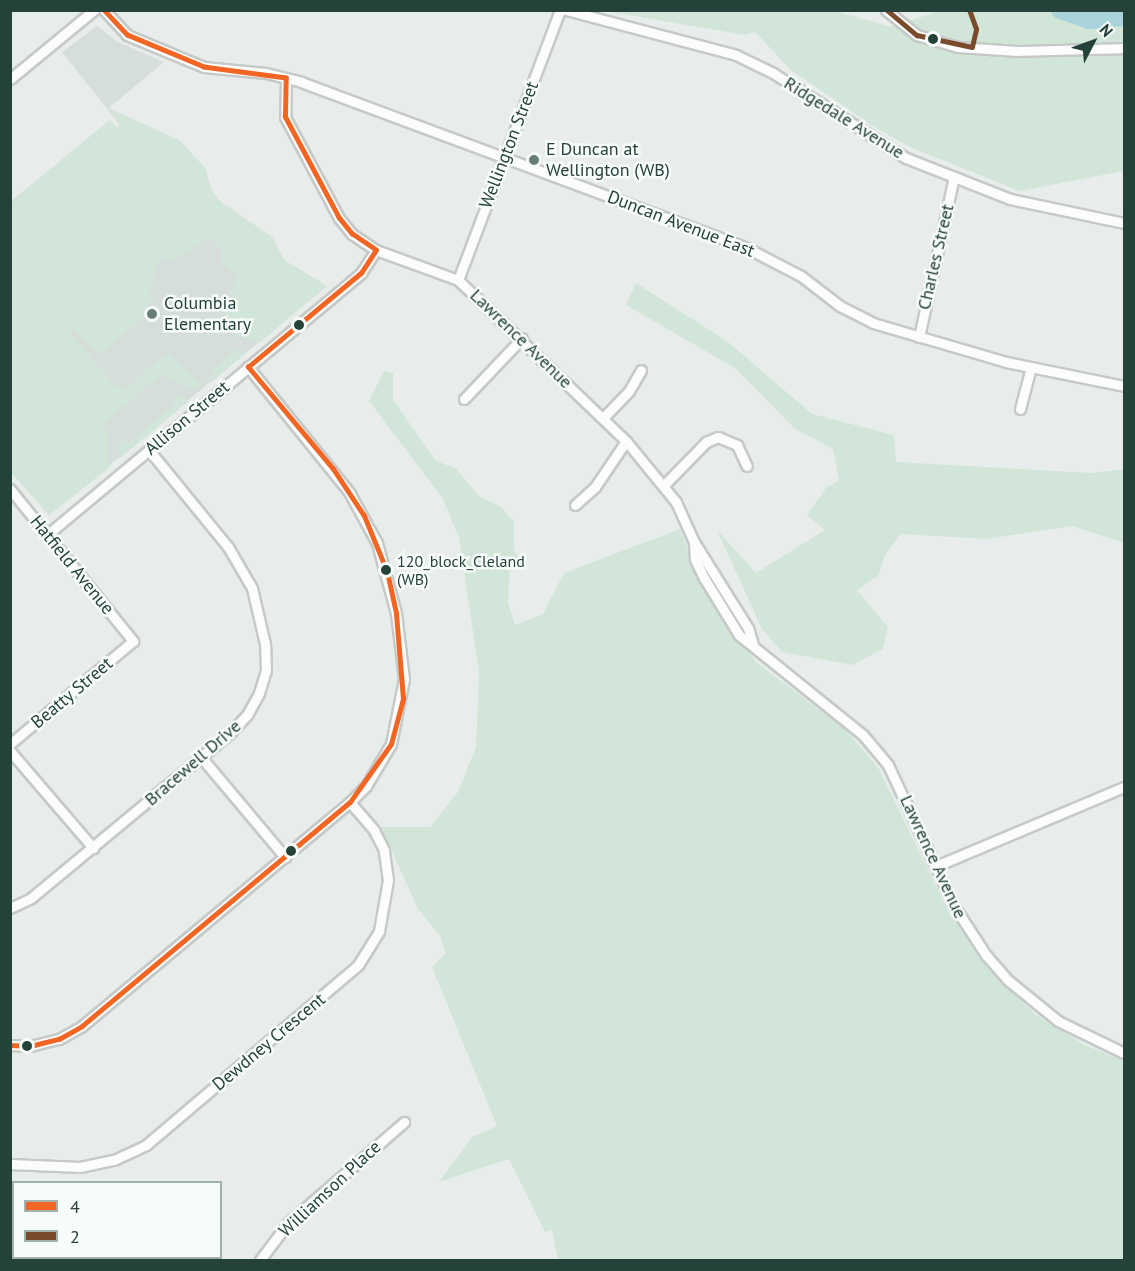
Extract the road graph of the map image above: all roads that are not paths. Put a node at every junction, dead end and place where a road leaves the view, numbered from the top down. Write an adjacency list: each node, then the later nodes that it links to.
1 (94, 10): 8 (street)
2 (104, 10): 7 (street, Duncan Avenue East)
3 (560, 10): 9 (street, Wellington Street)
4 (566, 10): 10 (street, Ridgedale Avenue)
5 (886, 10): 6 (street)
6 (1125, 48)
7 (286, 78): 9 (street, Duncan Avenue East); 12 (street, Lawrence Avenue)
8 (10, 80)
9 (504, 158): 13 (street, Wellington Street); 14 (street, Duncan Avenue East)
10 (954, 177): 11 (street, Ridgedale Avenue); 14 (street, Charles Street)
11 (1125, 223)
12 (376, 250): 13 (street, Lawrence Avenue); 16 (street, Allison Street)
13 (458, 280): 15 (street, Lawrence Avenue)
14 (919, 337): 17 (street, Duncan Avenue East)
15 (522, 338): 20 (street); 22 (street, Lawrence Avenue)
16 (248, 367): 24 (street, Allison Street); 35 (street)
17 (1031, 367): 19 (street, Duncan Avenue East); 21 (street)
18 (641, 370): 22 (street)
19 (1125, 386)
20 (464, 399)
21 (1020, 409)
22 (603, 418): 23 (street, Lawrence Avenue)
23 (626, 441): 26 (street, Lawrence Avenue); 28 (street)
24 (149, 450): 29 (street, Allison Street); 33 (street, Bracewell Drive)
25 (747, 466): 26 (street)
26 (664, 484): 38 (street, Lawrence Avenue)
27 (10, 489): 29 (street, Hatfield Avenue)
28 (575, 506)
29 (48, 534): 30 (street, Hatfield Avenue)
30 (133, 641): 31 (street, Beatty Street)
31 (10, 744)
32 (10, 751): 36 (street)
33 (201, 757): 36 (street, Bracewell Drive); 37 (street)
34 (1125, 787): 38 (street)
35 (350, 802): 37 (street); 43 (street, Dewdney Crescent)
36 (93, 848): 39 (street, Bracewell Drive)
37 (285, 857): 40 (street)
38 (936, 866): 41 (street, Lawrence Avenue)
39 (10, 908)
40 (10, 1045)
41 (1125, 1053)
42 (404, 1122): 44 (street, Williamson Place)
43 (10, 1164)
44 (260, 1260)

